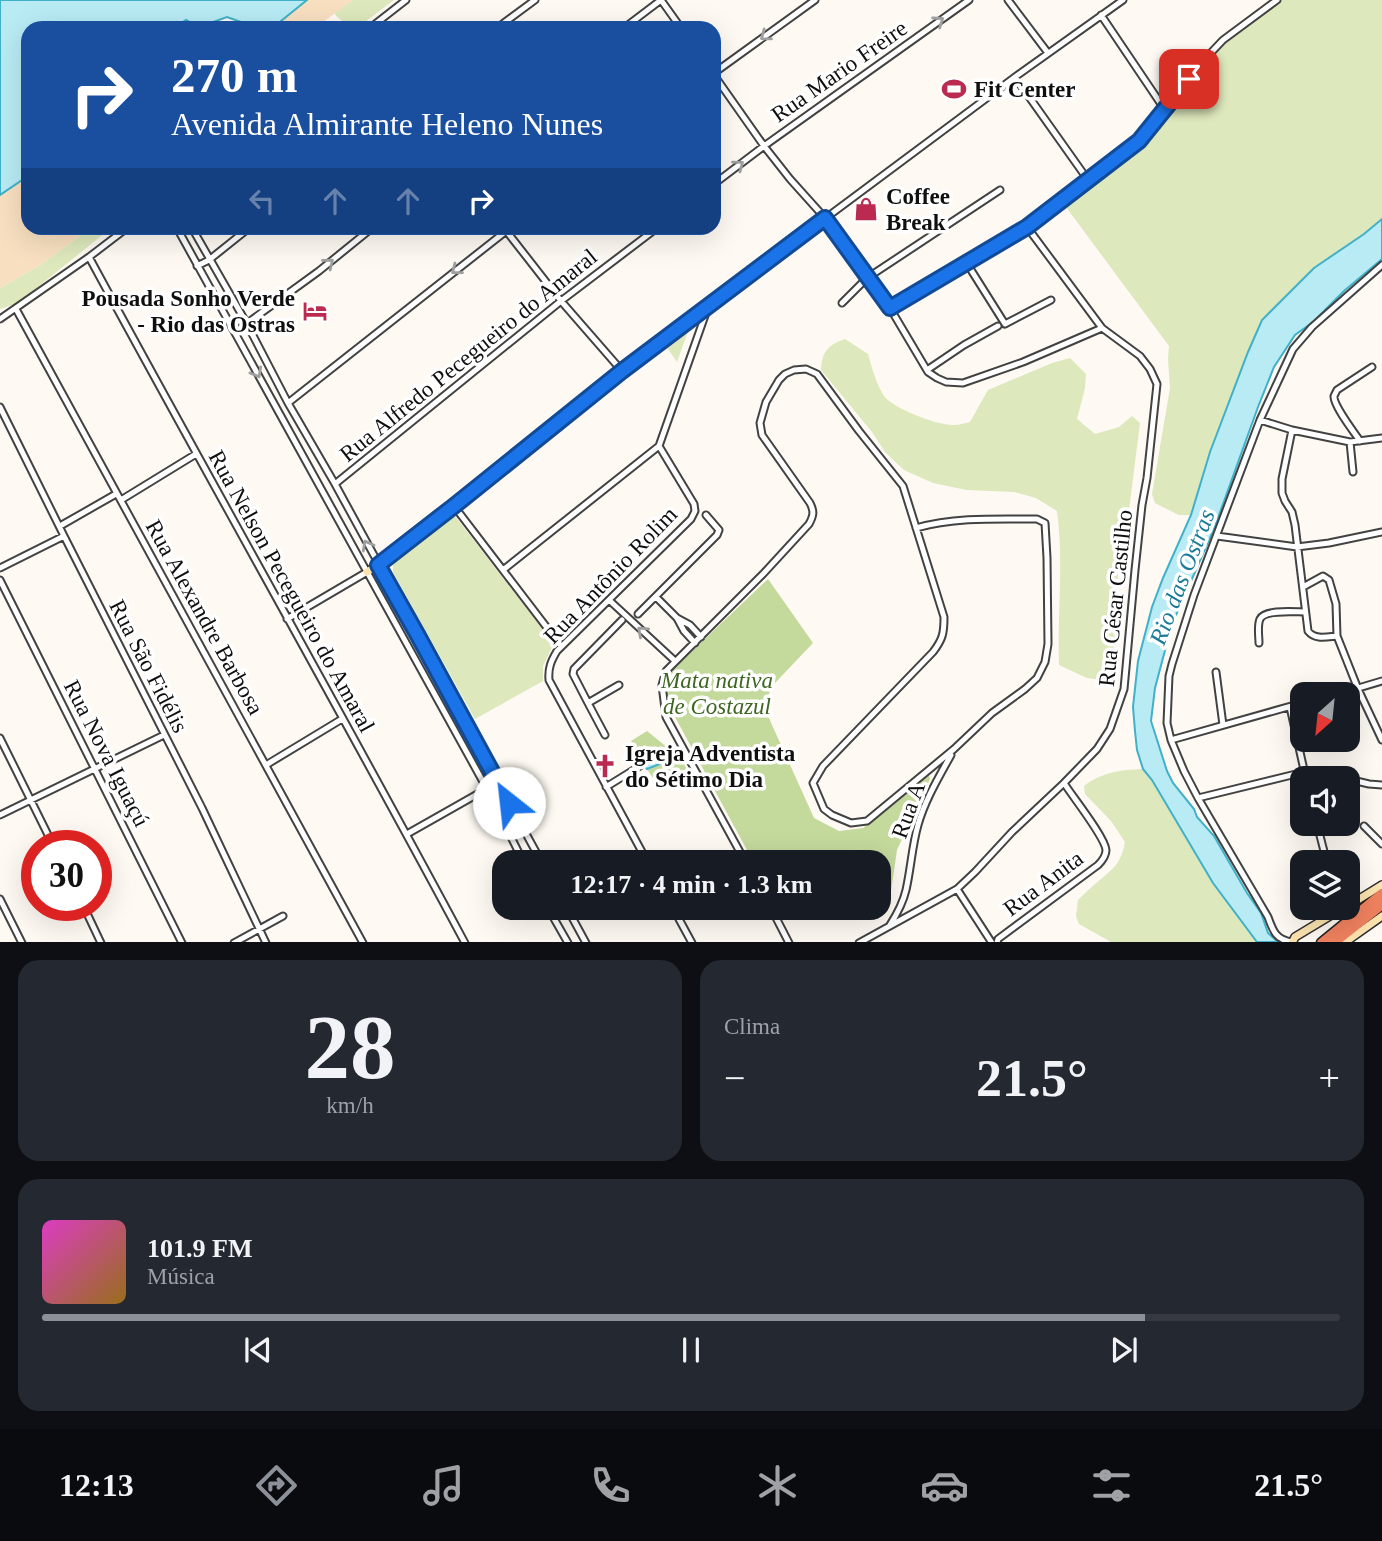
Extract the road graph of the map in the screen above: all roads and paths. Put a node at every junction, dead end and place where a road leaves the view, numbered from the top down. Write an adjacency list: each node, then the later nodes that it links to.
1 (406, 0): 10 (street)
2 (535, 0): 11 (street)
3 (661, 0): 12 (street); 13 (street)
4 (815, 0): 15 (street, one-way to 15)
5 (969, 0): 19 (street, Rua Mario Freire, one-way to 5)
6 (1008, 0): 14 (street)
7 (1123, 0): 9 (street)
8 (1277, 0): 18 (street)
9 (1101, 15): 14 (street); 18 (street)
10 (379, 21)
11 (506, 21)
12 (633, 21)
13 (676, 21)
14 (1048, 52): 16 (street)
15 (721, 69)
16 (1015, 77): 21 (street); 23 (street)
17 (721, 84): 19 (street)
18 (1165, 110): 21 (street)
19 (764, 146): 20 (street, one-way to 19); 23 (street)
20 (721, 179)
21 (1088, 180): 24 (street)
22 (1000, 190): 38 (street)
23 (825, 218): 38 (street); 42 (street)
24 (1027, 227): 35 (street); 48 (street, Rua César Castilho)
25 (118, 235): 33 (street)
26 (181, 235): 37 (street)
27 (196, 235): 34 (street)
28 (240, 235): 34 (street)
29 (363, 235): 46 (street, one-way to 29)
30 (498, 235): 53 (street, one-way to 53)
31 (512, 235): 40 (street)
32 (648, 235): 40 (street, Rua Alfredo Pecegueiro do Amaral)
33 (89, 257): 44 (street); 61 (street, Rua Nelson Pecegueiro do Amaral)
34 (209, 260): 37 (street); 46 (street)
35 (967, 262): 39 (street); 43 (street)
36 (1382, 265): 55 (street)
37 (197, 266): 49 (street)
38 (867, 278): 41 (street); 43 (street)
39 (1051, 300)
40 (561, 301): 52 (street); 63 (street, Rua Alfredo Pecegueiro do Amaral)
41 (842, 303)
42 (709, 305): 52 (street); 60 (street)
43 (890, 308): 51 (street)
44 (16, 309): 45 (street); 64 (street, Rua Alexandre Barbosa)
45 (0, 319)
46 (247, 324): 49 (street); 53 (street)
47 (999, 326): 51 (street)
48 (1102, 328): 51 (street); 114 (street, Rua César Castilho)
49 (235, 332): 76 (street, one-way to 76)
50 (1373, 367): 58 (street)
51 (927, 370)
52 (622, 371): 65 (street)
53 (288, 403): 63 (street)
54 (0, 407): 67 (street, Rua São Fidélis)
55 (1260, 420): 56 (street); 71 (street)
56 (1292, 430): 59 (street); 72 (street)
57 (1382, 438): 58 (street)
58 (1360, 441): 59 (street)
59 (1350, 442): 62 (street)
60 (659, 446): 75 (street); 80 (street, Rua Antônio Rolim)
61 (196, 453): 64 (street); 83 (street, Rua Nelson Pecegueiro do Amaral)
62 (1353, 472)
63 (335, 484): 73 (street, one-way to 63)
64 (118, 497): 67 (street); 108 (street, Rua Alexandre Barbosa)
65 (454, 506): 73 (street); 75 (street)
66 (706, 515): 79 (street)
67 (60, 526): 70 (street, Rua São Fidélis)
68 (916, 528): 87 (street); 107 (street); 107 (street)
69 (1382, 532): 72 (street)
70 (64, 536): 74 (street); 103 (street, Rua São Fidélis)
71 (1217, 536): 72 (street); 105 (street)
72 (1297, 547): 78 (street)
73 (378, 565): 76 (main road); 113 (street)
74 (0, 568)
75 (503, 570): 90 (street)
76 (367, 572): 83 (street); 117 (street)
77 (0, 580): 110 (street, Rua Nova Iguaçú)
78 (1303, 587): 81 (street); 86 (street)
79 (656, 597): 82 (street); 84 (street)
80 (610, 600): 90 (street, Rua Antônio Rolim); 91 (street, one-way to 80)
81 (1305, 612): 86 (street); 89 (street)
82 (638, 614)
83 (287, 618): 100 (street, Rua Nelson Pecegueiro do Amaral)
84 (677, 618): 87 (street); 88 (street)
85 (622, 620): 98 (street)
86 (1337, 636): 94 (street)
87 (701, 637): 88 (street)
88 (695, 643): 91 (street)
89 (1259, 643)
90 (561, 646): 116 (street, Rua Antônio Rolim)
91 (676, 661): 128 (street)
92 (1216, 672): 101 (street)
93 (1382, 681): 96 (street)
94 (1355, 682)
95 (619, 685): 98 (street)
96 (1360, 688)
97 (1360, 693): 106 (street)
98 (588, 703): 102 (street)
99 (1290, 707): 101 (street)
100 (342, 719): 108 (street); 123 (street, Rua Nelson Pecegueiro do Amaral)
101 (1223, 725): 105 (street)
102 (605, 734)
103 (164, 735): 110 (street); 144 (street, Rua São Fidélis)
104 (0, 738): 119 (street)
105 (1171, 740): 118 (street)
106 (1382, 740)
107 (954, 749): 143 (street, Rua A)
108 (265, 765): 150 (street, Rua Alexandre Barbosa)
109 (640, 766): 116 (street)
110 (95, 767): 119 (street); 147 (street, Rua Nova Iguaçú)
111 (1290, 778): 118 (street)
112 (1360, 782): 115 (street)
113 (498, 783): 117 (street); 126 (street)
114 (1064, 783): 130 (street, Rua César Castilho); 158 (street, Rua Anita)
115 (1382, 785)
116 (606, 787): 127 (street, Rua Antônio Rolim)
117 (486, 789): 123 (street); 125 (street)
118 (1198, 798): 159 (street)
119 (30, 799): 120 (street); 122 (street)
120 (0, 815)
121 (1364, 826): 124 (street)
122 (46, 830)
123 (407, 834): 151 (street, Rua Nelson Pecegueiro do Amaral)
124 (1382, 844)
125 (517, 850)
126 (535, 850)
127 (640, 850)
128 (739, 850)
129 (1382, 885): 132 (main road)
130 (957, 889): 143 (street, Rua César Castilho); 157 (street)
131 (1382, 894): 160 (highway)
132 (1360, 898)
133 (0, 899): 145 (street)
134 (1382, 904): 161 (highway)
135 (283, 916): 144 (street)
136 (1382, 916): 162 (main road)
137 (555, 920): 152 (street)
138 (574, 920): 153 (street)
139 (680, 920): 154 (street)
140 (777, 920): 155 (street)
141 (1322, 920): 159 (main road)
142 (91, 921): 146 (street)
143 (890, 925): 156 (street, Rua César Castilho)
144 (259, 929): 148 (street); 149 (street, Rua São Fidélis)
145 (22, 942)
146 (102, 942)
147 (182, 942)
148 (236, 942)
149 (266, 942)
150 (362, 942)
151 (464, 942)
152 (567, 942)
153 (585, 942)
154 (691, 942)
155 (788, 942)
156 (861, 942)
157 (993, 942)
158 (995, 942)
159 (1292, 942)
160 (1323, 942)
161 (1334, 942)
162 (1345, 942)

